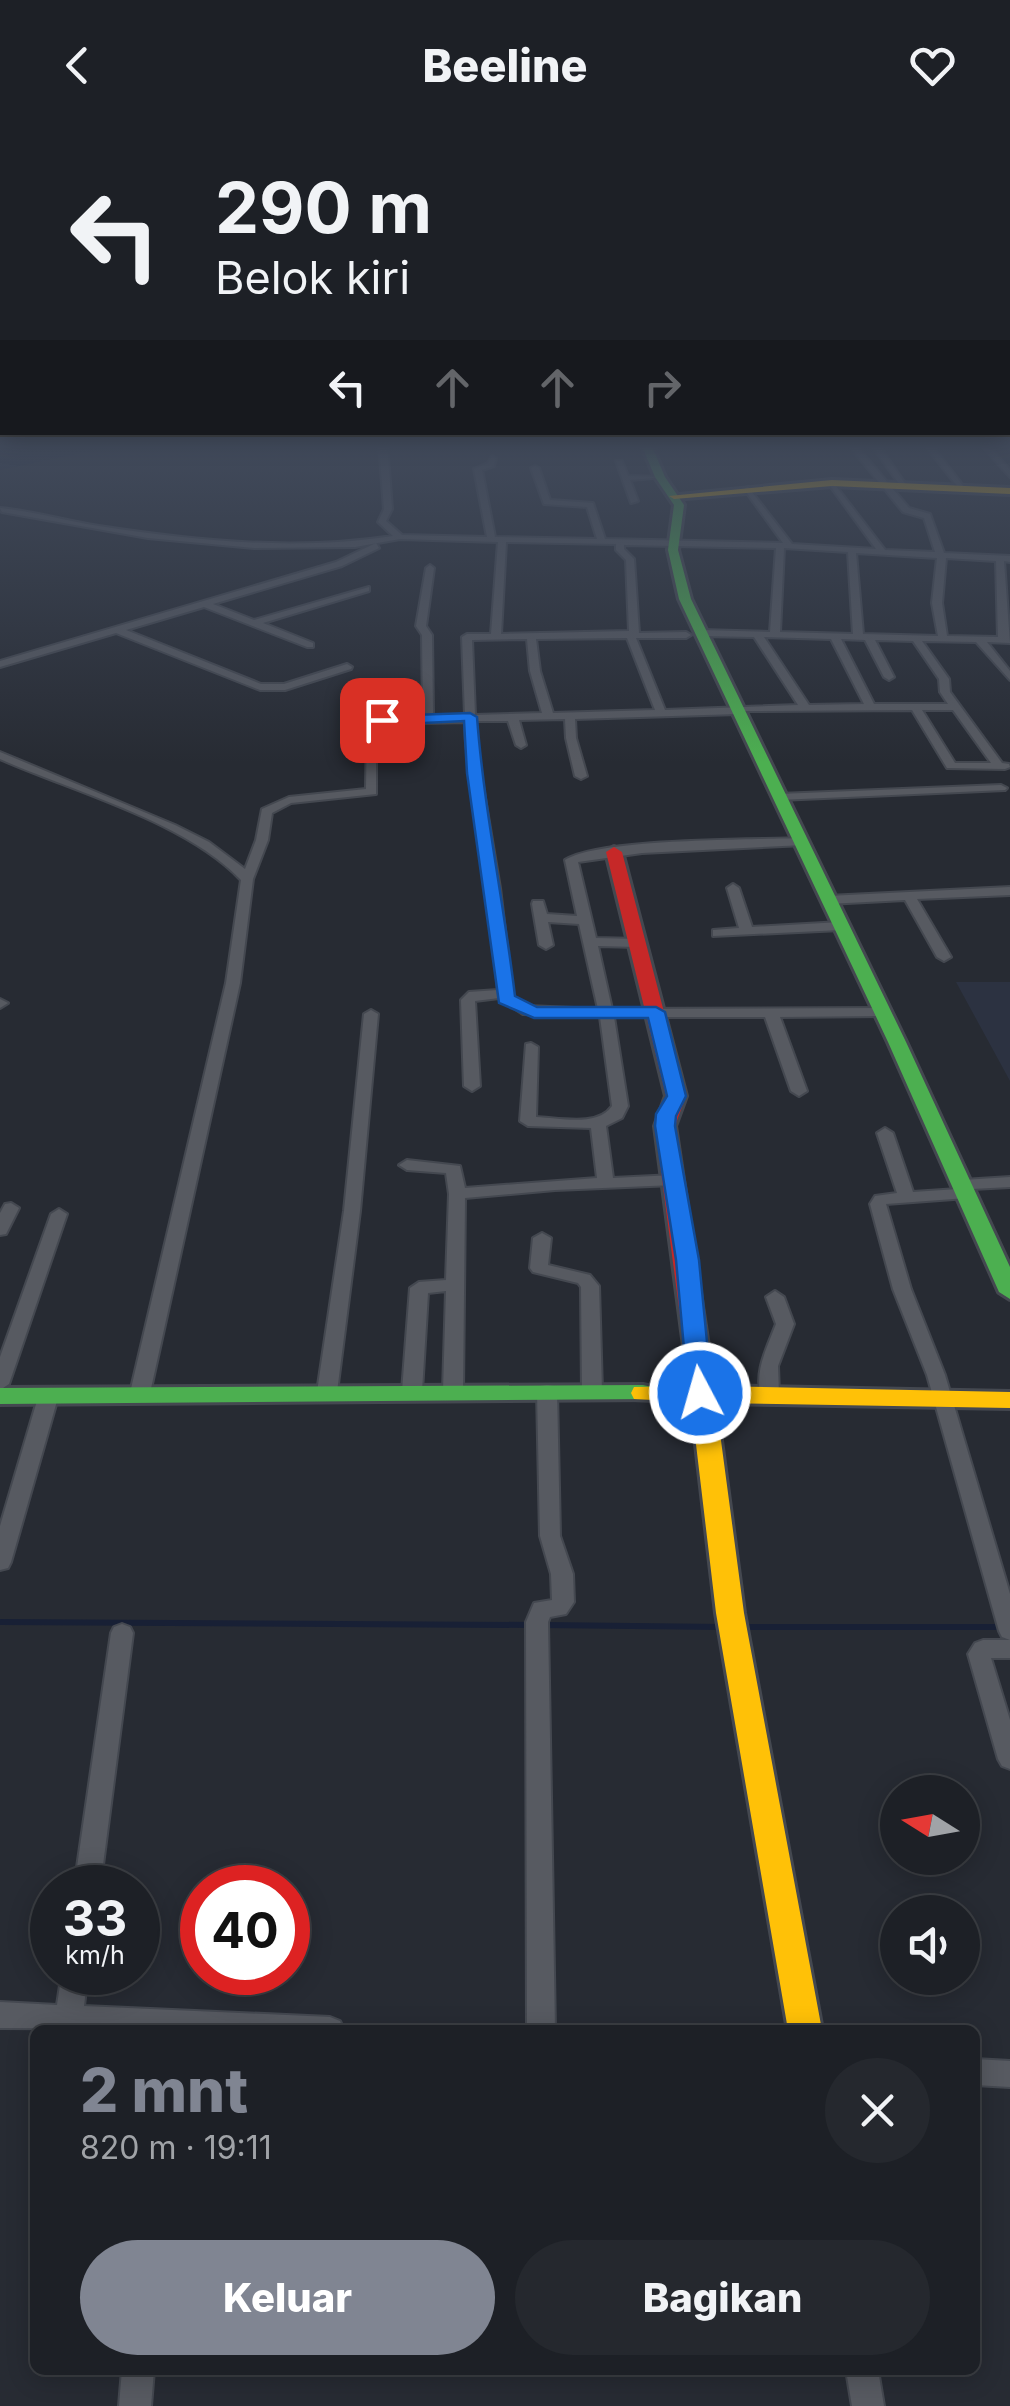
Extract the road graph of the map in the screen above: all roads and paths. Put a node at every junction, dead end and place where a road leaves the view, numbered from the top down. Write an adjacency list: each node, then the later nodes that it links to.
1 (366, 550): 14 (street)
2 (496, 550): 17 (street)
3 (620, 550): 19 (street)
4 (674, 550): 23 (street)
5 (785, 550): 21 (street)
6 (852, 550): 24 (street)
7 (855, 550): 9 (street)
8 (940, 550): 10 (street)
9 (882, 552): 10 (street)
10 (942, 556): 11 (street); 26 (street)
11 (1005, 559): 28 (street)
12 (430, 568): 44 (street)
13 (366, 589): 15 (street)
14 (204, 604): 15 (street); 16 (street)
15 (258, 622): 29 (street)
16 (115, 629): 30 (street); 31 (street)
17 (496, 634): 18 (street); 43 (street)
18 (531, 634): 19 (street); 40 (street)
19 (632, 634): 23 (street); 39 (street)
20 (757, 634): 21 (street); 23 (street); 35 (street)
21 (775, 634): 22 (street)
22 (834, 634): 24 (street); 34 (street)
23 (694, 635): 38 (street)
24 (863, 635): 25 (street); 33 (street)
25 (915, 637): 26 (street); 37 (street)
26 (944, 638): 27 (street)
27 (979, 639): 28 (street); 32 (street)
28 (1006, 640)
29 (310, 645)
30 (0, 664)
31 (347, 667)
32 (1010, 677)
33 (889, 678)
34 (870, 706): 35 (street); 36 (street)
35 (805, 707): 38 (street)
36 (914, 707): 37 (street); 47 (street)
37 (958, 707): 47 (street)
38 (738, 709): 39 (street); 50 (street)
39 (660, 712): 41 (street)
40 (548, 714): 41 (street); 42 (street)
41 (570, 714): 48 (street)
42 (512, 716): 43 (street); 45 (street)
43 (470, 717): 44 (street); 67 (street)
44 (428, 718): 54 (street)
45 (520, 745)
46 (0, 755): 54 (street)
47 (994, 768): 49 (street)
48 (581, 776)
49 (1000, 788): 50 (street); 51 (street)
50 (779, 797): 52 (street)
51 (1010, 800)
52 (800, 842): 53 (street); 58 (street)
53 (614, 852): 59 (street); 64 (street)
54 (248, 879): 98 (street)
55 (733, 888): 61 (street)
56 (1010, 891): 57 (street)
57 (909, 896): 58 (street); 66 (street)
58 (828, 900): 60 (street)
59 (586, 920): 63 (street); 65 (street)
60 (841, 926): 61 (street); 71 (street)
61 (747, 931): 62 (street)
62 (718, 933)
63 (591, 942): 64 (street); 68 (street)
64 (638, 942): 69 (street)
65 (546, 945)
66 (944, 956)
67 (503, 994): 68 (street); 74 (street)
68 (606, 1012): 69 (street); 76 (street)
69 (656, 1012): 70 (street); 79 (street)
70 (771, 1012): 71 (street); 75 (street)
71 (882, 1012): 82 (street)
72 (371, 1014): 94 (street)
73 (531, 1046): 76 (street)
74 (472, 1086)
75 (799, 1091)
76 (598, 1124): 81 (street)
77 (886, 1133): 84 (street)
78 (407, 1165): 83 (street)
79 (674, 1180): 81 (street); 99 (street)
80 (1010, 1182): 82 (street)
81 (606, 1184): 83 (street)
82 (965, 1189): 84 (street); 90 (street)
83 (457, 1194): 89 (street)
84 (908, 1197): 103 (street)
85 (11, 1208): 87 (street)
86 (59, 1214): 92 (street)
87 (0, 1230)
88 (542, 1238): 97 (street)
89 (455, 1284): 95 (street); 96 (street)
90 (1010, 1292)
91 (775, 1297): 101 (street)
92 (0, 1384)
93 (546, 1391): 96 (street); 97 (street); 115 (street)
94 (327, 1392): 95 (street); 98 (street)
95 (412, 1392): 96 (street)
96 (452, 1392)
97 (592, 1392): 99 (street)
98 (140, 1393): 100 (street)
99 (700, 1393): 101 (street); 116 (street)
100 (49, 1394): 102 (street); 105 (street)
101 (769, 1394): 103 (street)
102 (0, 1396)
103 (941, 1397): 104 (street); 106 (street)
104 (1010, 1400)
105 (0, 1562)
106 (1008, 1625)
107 (122, 1633): 110 (street)
108 (1010, 1649): 109 (street)
109 (1010, 1760)
110 (90, 1865)
111 (72, 1995): 113 (street)
112 (0, 2015): 113 (street)
113 (69, 2018): 114 (street)
114 (170, 2025)
115 (541, 2025)
116 (805, 2025)
117 (980, 2072): 118 (street)
118 (1010, 2074)
119 (138, 2375): 121 (street)
120 (863, 2375): 122 (street)
121 (135, 2406)
122 (868, 2406)

